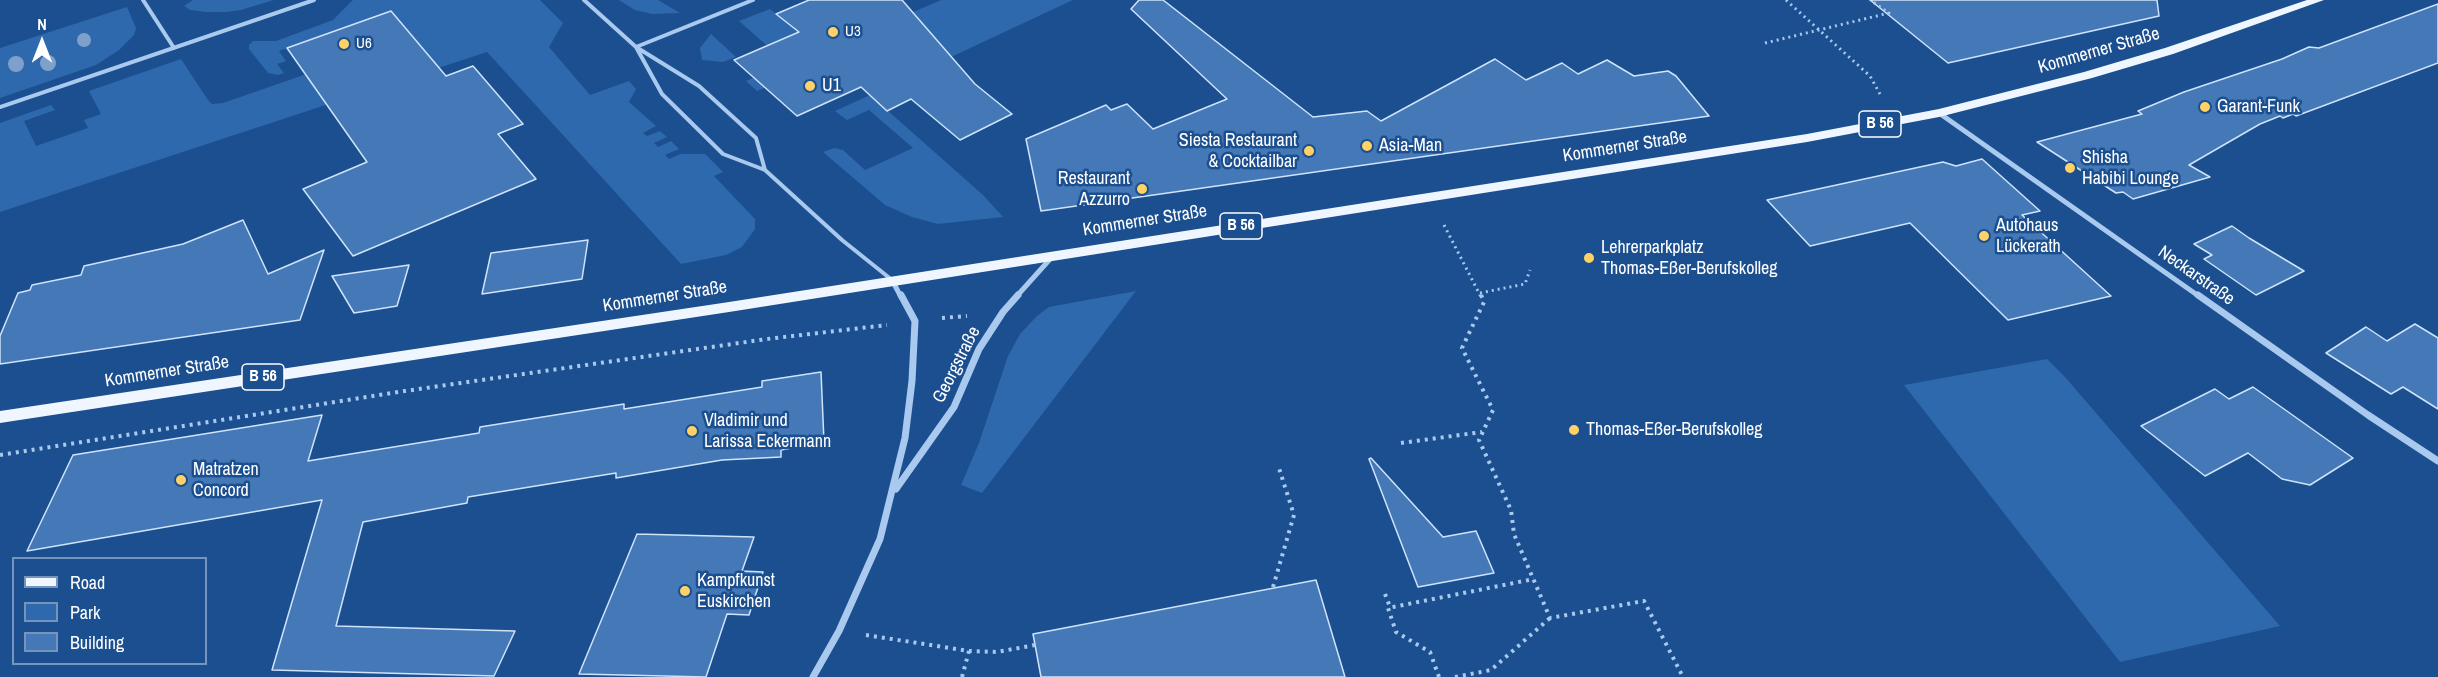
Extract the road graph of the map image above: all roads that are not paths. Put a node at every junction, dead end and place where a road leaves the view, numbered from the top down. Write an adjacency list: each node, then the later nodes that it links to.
1 (143, 0): 7 (lane)
2 (314, 0): 7 (lane)
3 (584, 0): 6 (lane)
4 (753, 0): 6 (lane)
5 (2318, 0): 9 (main road, Kommerner Straße / B 56)
6 (636, 46): 10 (lane); 10 (lane)
7 (174, 48): 8 (lane)
8 (0, 107)
9 (1939, 113): 11 (main road, Kommerner Straße / B 56); 14 (street, Neckarstraße)
10 (765, 170): 12 (lane)
11 (1053, 255): 12 (main road, Kommerner Straße / B 56); 15 (street, Georgstraße)
12 (892, 280): 13 (main road, Kommerner Straße / B 56); 15 (street, Georgstraße)
13 (0, 417)
14 (2438, 461)
15 (894, 492): 16 (street, Georgstraße)
16 (813, 677)

